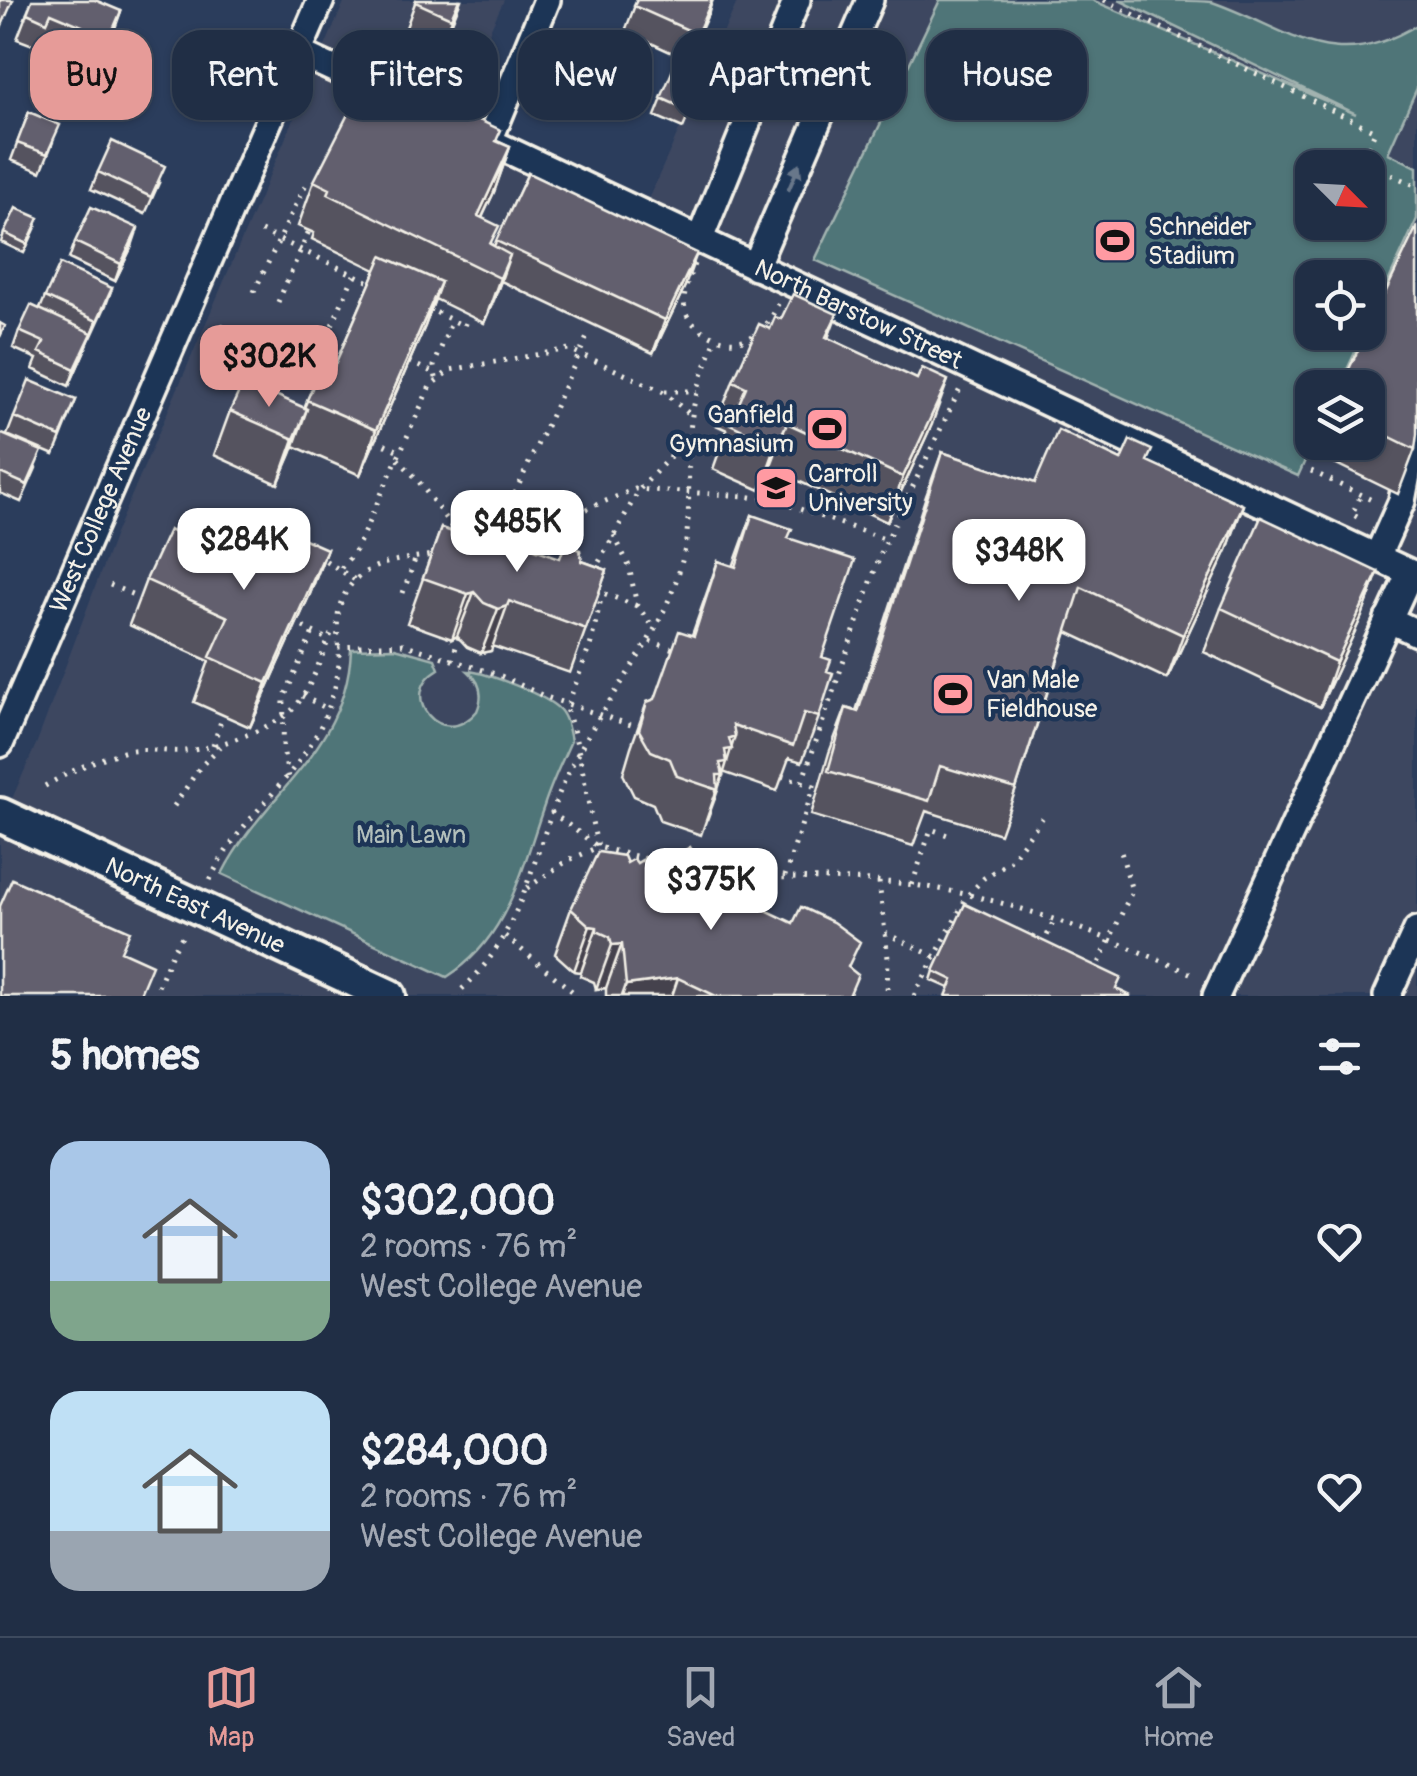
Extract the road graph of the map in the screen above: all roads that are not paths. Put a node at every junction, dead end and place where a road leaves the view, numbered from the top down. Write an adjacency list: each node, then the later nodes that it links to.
1 (321, 0): 5 (street, West College Avenue)
2 (547, 0): 8 (street)
3 (798, 0): 9 (street)
4 (870, 0): 10 (street, one-way to 4)
5 (309, 30)
6 (270, 120): 16 (street, West College Avenue)
7 (454, 125): 8 (street, North Barstow Street)
8 (489, 141): 9 (street, North Barstow Street)
9 (701, 242): 10 (street, North Barstow Street)
10 (755, 267): 12 (street, North Barstow Street)
11 (1417, 422): 12 (street)
12 (1377, 557): 13 (street, North Barstow Street)
13 (1413, 574): 14 (street)
14 (1388, 619): 15 (street); 19 (street)
15 (1417, 633)
16 (0, 744)
17 (0, 816): 20 (main road, North East Avenue)
18 (1417, 930): 21 (street)
19 (1218, 991)
20 (388, 996)
21 (1387, 996)

